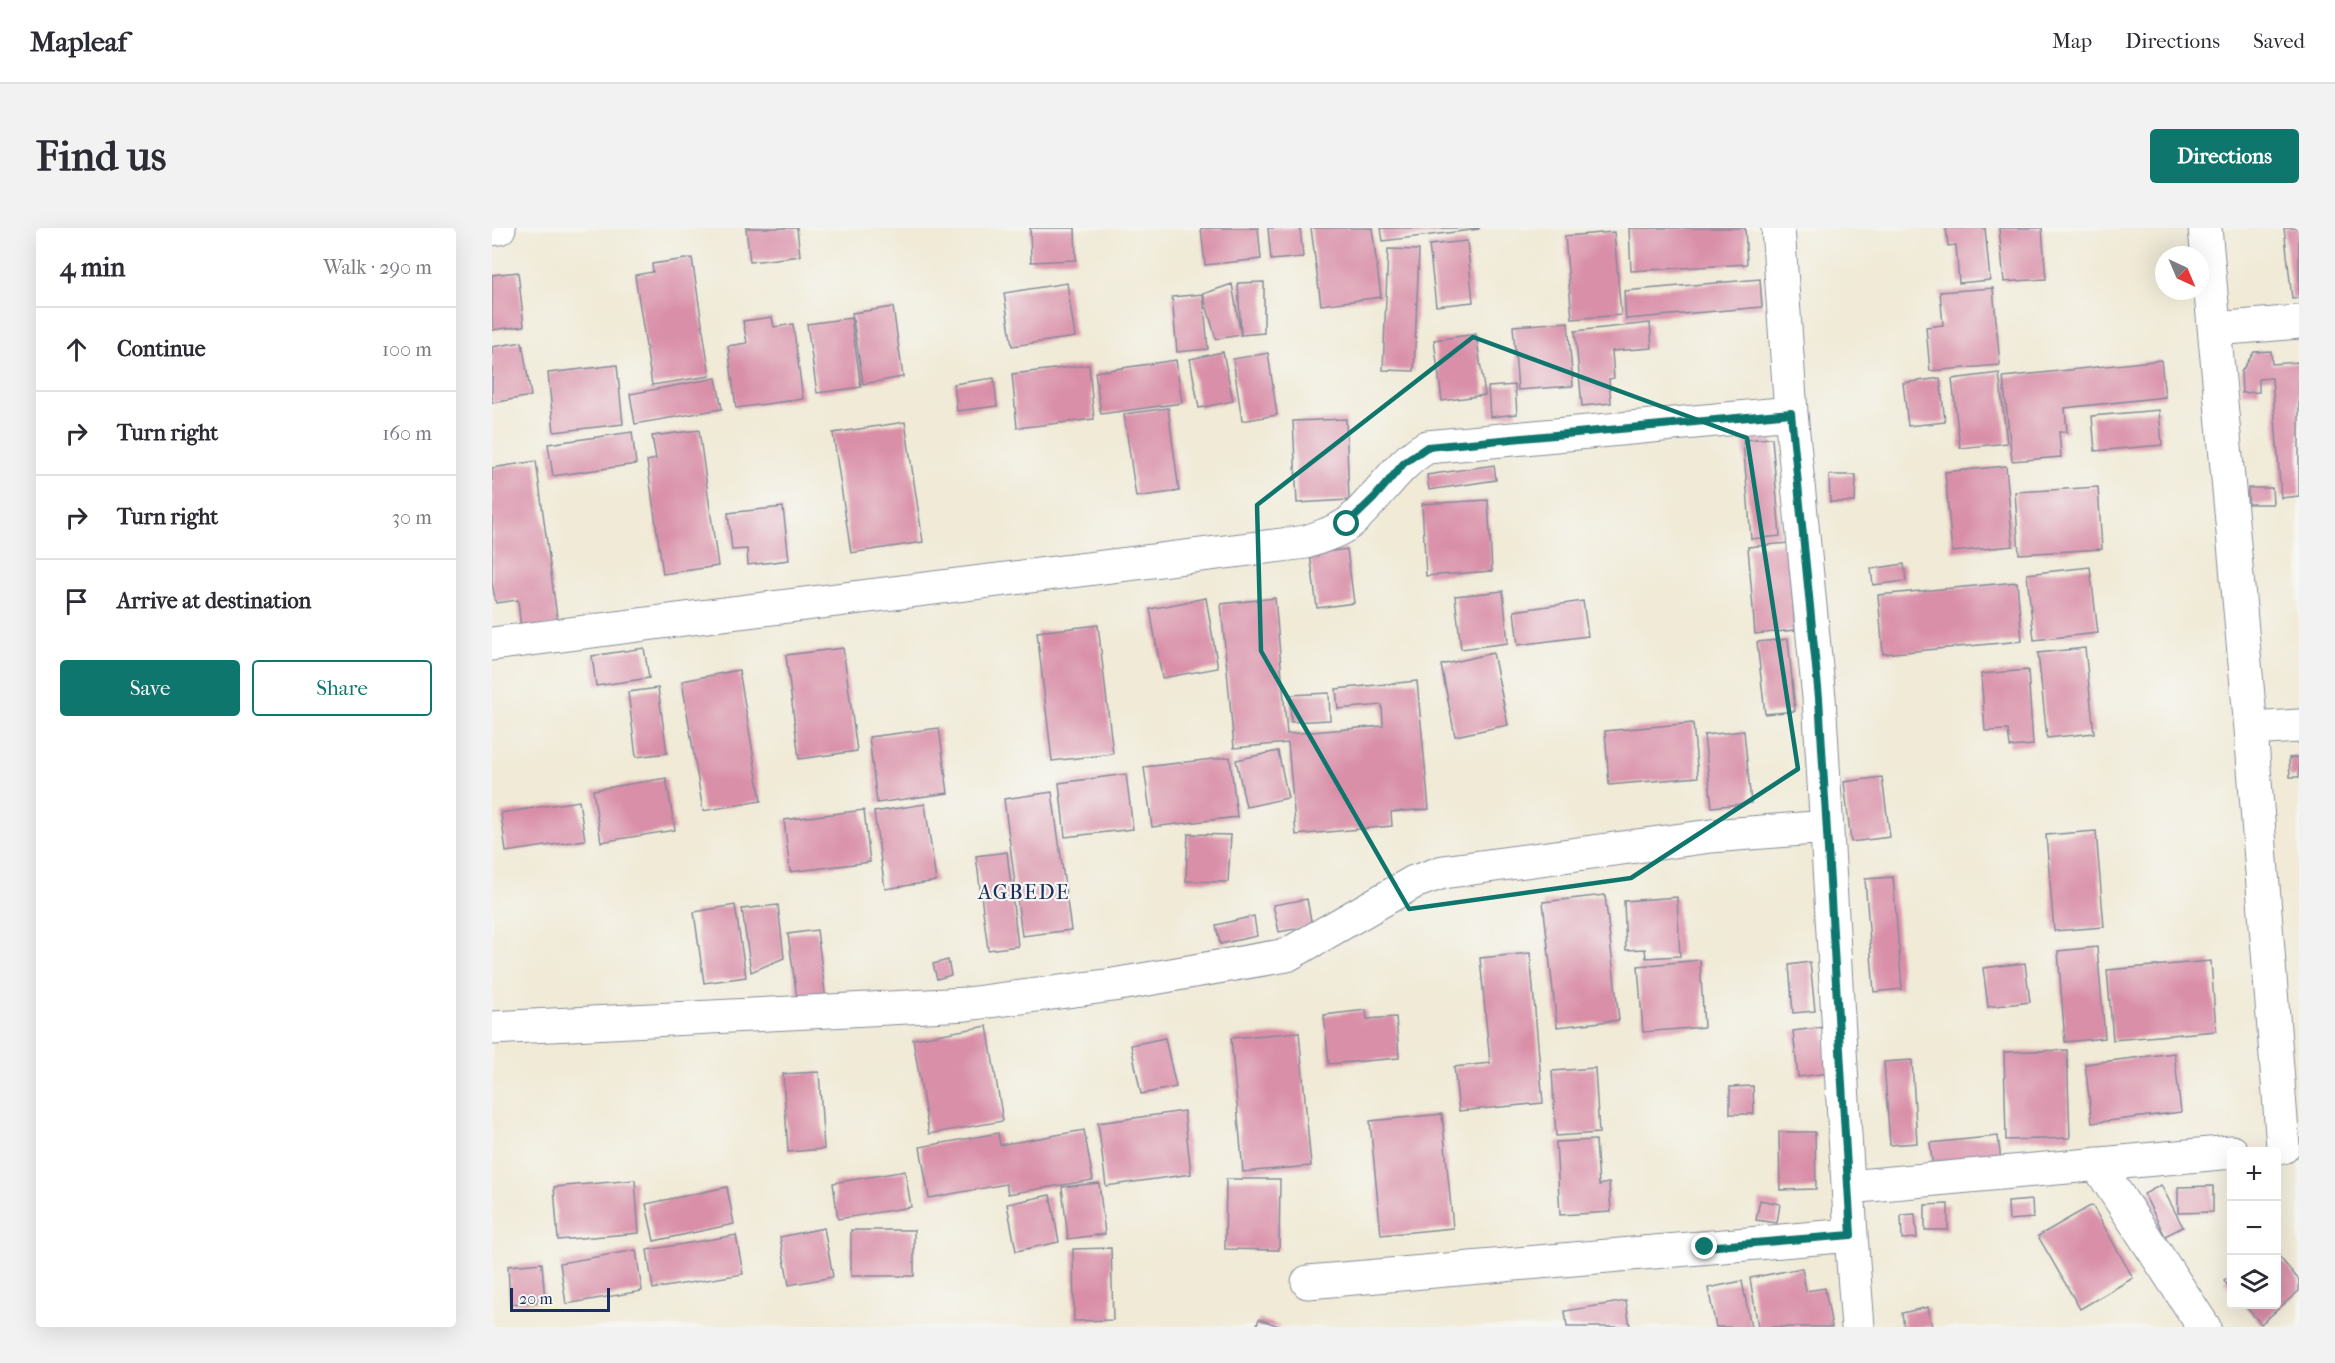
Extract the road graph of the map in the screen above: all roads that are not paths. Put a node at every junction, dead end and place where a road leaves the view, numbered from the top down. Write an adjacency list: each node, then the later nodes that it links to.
1 (499, 228): 4 (street)
2 (1778, 228): 7 (street)
3 (2205, 228): 6 (street)
4 (492, 229)
5 (2299, 322): 6 (street)
6 (2215, 329): 10 (street)
7 (1791, 413): 8 (street); 11 (street)
8 (492, 644)
9 (2299, 726): 10 (street)
10 (2251, 729): 13 (street)
11 (1827, 827): 12 (street); 16 (street)
12 (492, 1028)
13 (2291, 1146)
14 (2227, 1152): 15 (street)
15 (2097, 1164): 16 (street); 20 (street)
16 (1848, 1187): 17 (street)
17 (1851, 1235): 18 (street); 19 (street)
18 (1308, 1282)
19 (1858, 1327)
20 (2204, 1327)

